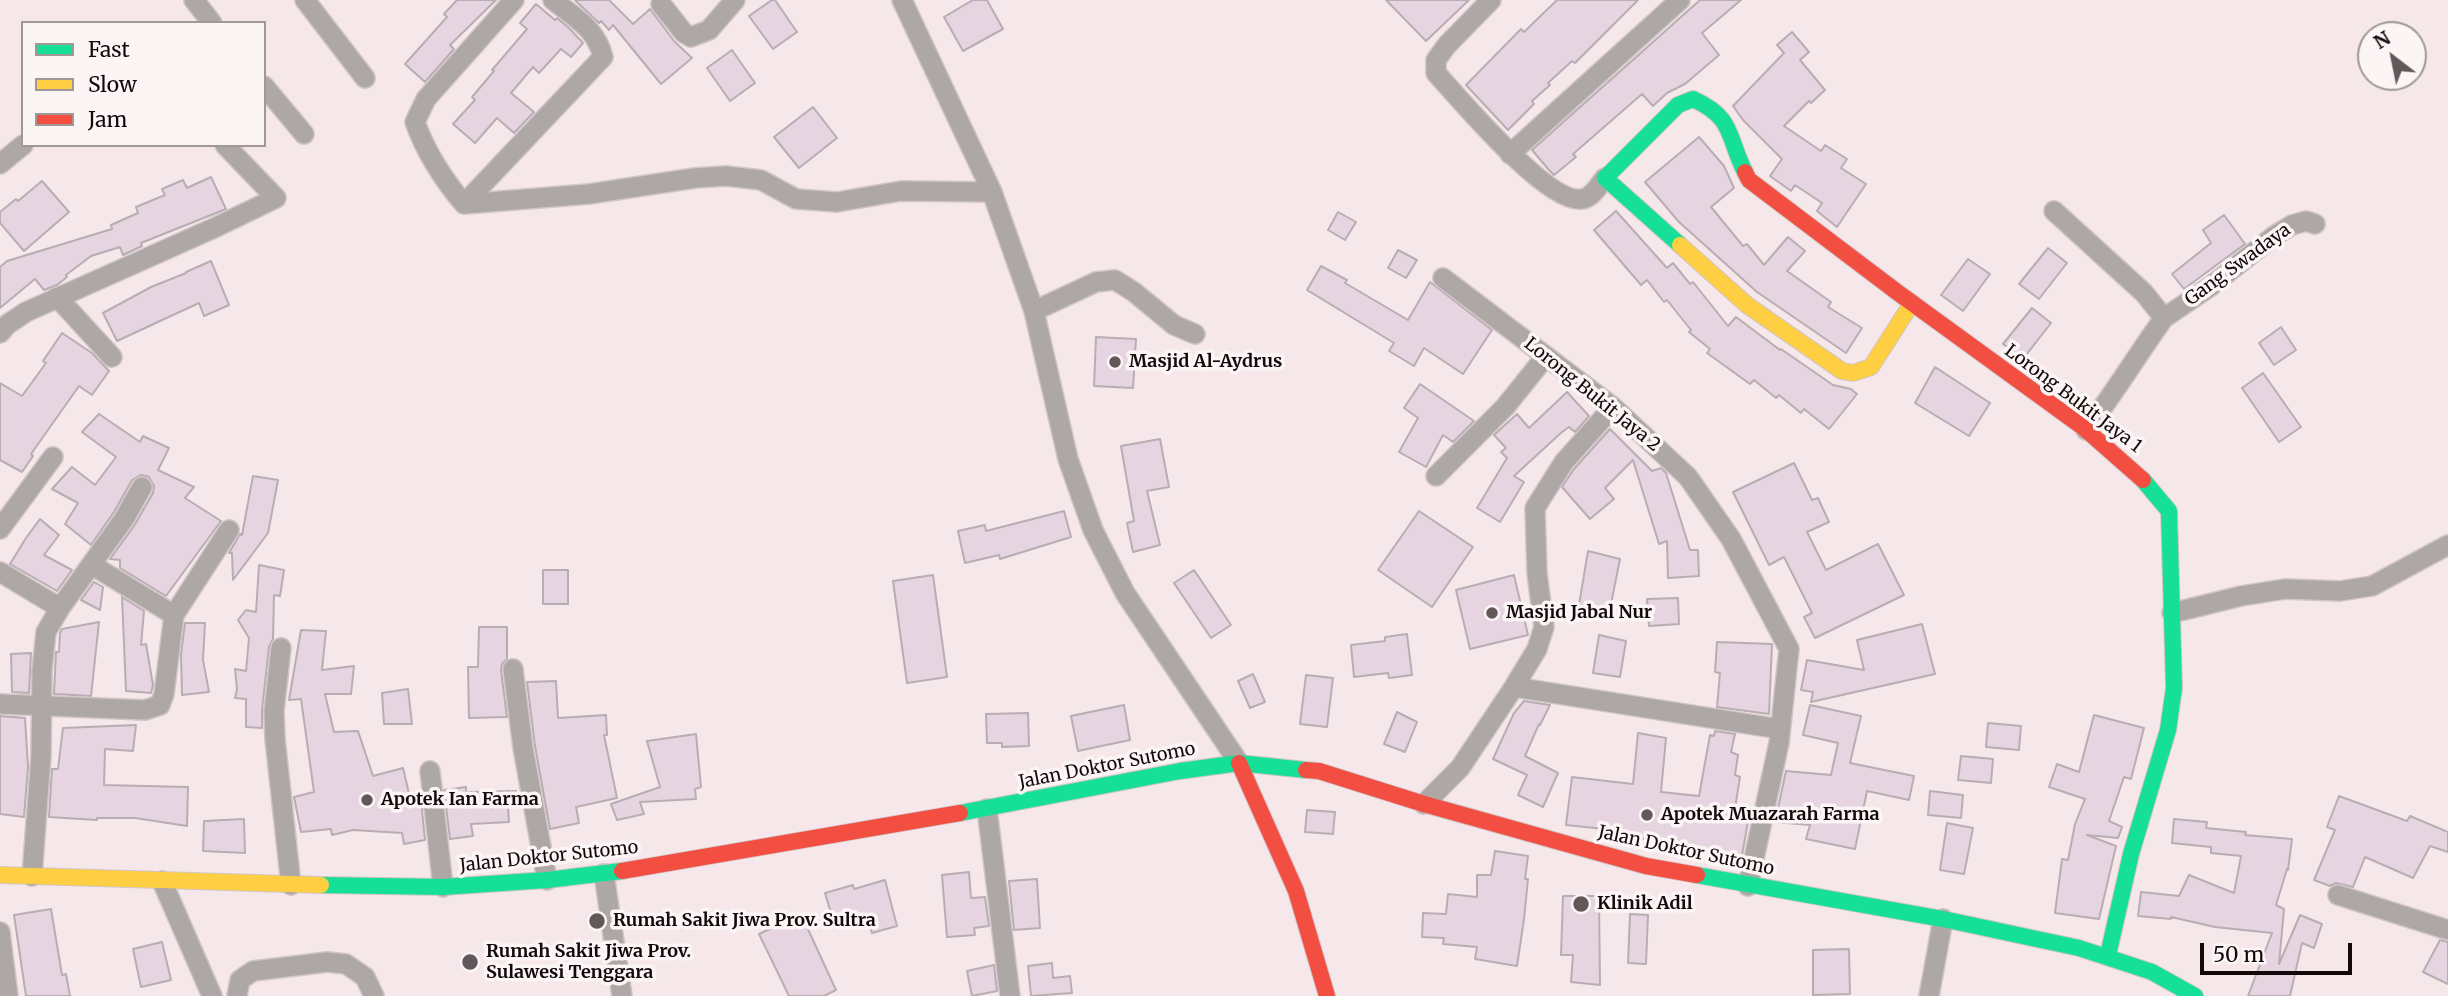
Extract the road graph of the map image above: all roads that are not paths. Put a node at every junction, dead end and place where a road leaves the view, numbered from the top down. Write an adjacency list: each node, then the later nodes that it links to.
1 (194, 0): 10 (street)
2 (304, 0): 11 (street)
3 (514, 0): 20 (street)
4 (553, 0): 20 (street)
5 (734, 0): 9 (street)
6 (902, 0): 19 (street)
7 (1491, 0): 16 (street)
8 (1680, 0): 16 (street)
9 (661, 4)
10 (210, 21)
11 (365, 78)
12 (266, 88): 13 (street)
13 (304, 134)
14 (21, 147): 17 (street)
15 (227, 147): 24 (street)
16 (1510, 154): 18 (street)
17 (0, 164)
18 (1611, 173): 25 (street); 25 (street, Lorong Bukit Jaya 1)
19 (992, 192): 20 (street); 26 (street)
20 (464, 204)
21 (2054, 211): 27 (street)
22 (2315, 224): 27 (street, Gang Swadaya)
23 (1443, 278): 30 (street, Lorong Bukit Jaya 2)
24 (57, 297): 28 (street); 31 (street)
25 (1912, 303): 33 (street, Lorong Bukit Jaya 1)
26 (1034, 312): 29 (street); 51 (street)
27 (2164, 318): 33 (street, Gang Swadaya)
28 (0, 333)
29 (1195, 334)
30 (1546, 356): 32 (street, Lorong Bukit Jaya 2); 35 (street)
31 (112, 357)
32 (1613, 407): 47 (street); 50 (street, Lorong Bukit Jaya 2)
33 (2086, 430): 43 (street, Lorong Bukit Jaya 1)
34 (53, 457): 37 (street)
35 (1436, 476)
36 (142, 487): 40 (street)
37 (0, 529)
38 (229, 530): 44 (street)
39 (2448, 545): 43 (street)
40 (92, 565): 42 (street); 44 (street)
41 (0, 572): 42 (street)
42 (60, 608): 49 (street)
43 (2172, 613): 67 (street, Lorong Bukit Jaya 1)
44 (174, 615): 49 (street)
45 (281, 648): 60 (street)
46 (513, 669): 58 (street)
47 (1514, 687): 50 (street); 53 (street)
48 (0, 704): 49 (street)
49 (43, 707): 57 (street)
50 (1780, 729): 61 (street, Lorong Bukit Jaya 2)
51 (1239, 763): 53 (street, Jalan Doktor Sutomo); 54 (street, Jalan Doktor Sutomo); 74 (street)
52 (430, 771): 62 (street)
53 (1424, 804): 61 (street, Jalan Doktor Sutomo)
54 (986, 809): 55 (street, Jalan Doktor Sutomo); 73 (street)
55 (604, 874): 58 (street, Jalan Doktor Sutomo); 72 (street)
56 (0, 875): 57 (street, Jalan Doktor Sutomo)
57 (32, 876): 59 (street, Jalan Doktor Sutomo)
58 (547, 880): 62 (street, Jalan Doktor Sutomo)
59 (162, 881): 60 (street, Jalan Doktor Sutomo); 69 (street)
60 (290, 885): 62 (street, Jalan Doktor Sutomo)
61 (1748, 886): 64 (street, Jalan Doktor Sutomo)
62 (443, 887)
63 (2338, 895): 65 (street)
64 (1943, 919): 67 (street, Jalan Doktor Sutomo); 75 (street)
65 (2448, 930)
66 (0, 932): 68 (street)
67 (2108, 956): 76 (street, Jalan Doktor Sutomo)
68 (8, 996)
69 (212, 996)
70 (237, 996): 71 (street)
71 (374, 996)
72 (622, 996)
73 (1010, 996)
74 (1327, 996)
75 (1929, 996)
76 (2196, 996)

